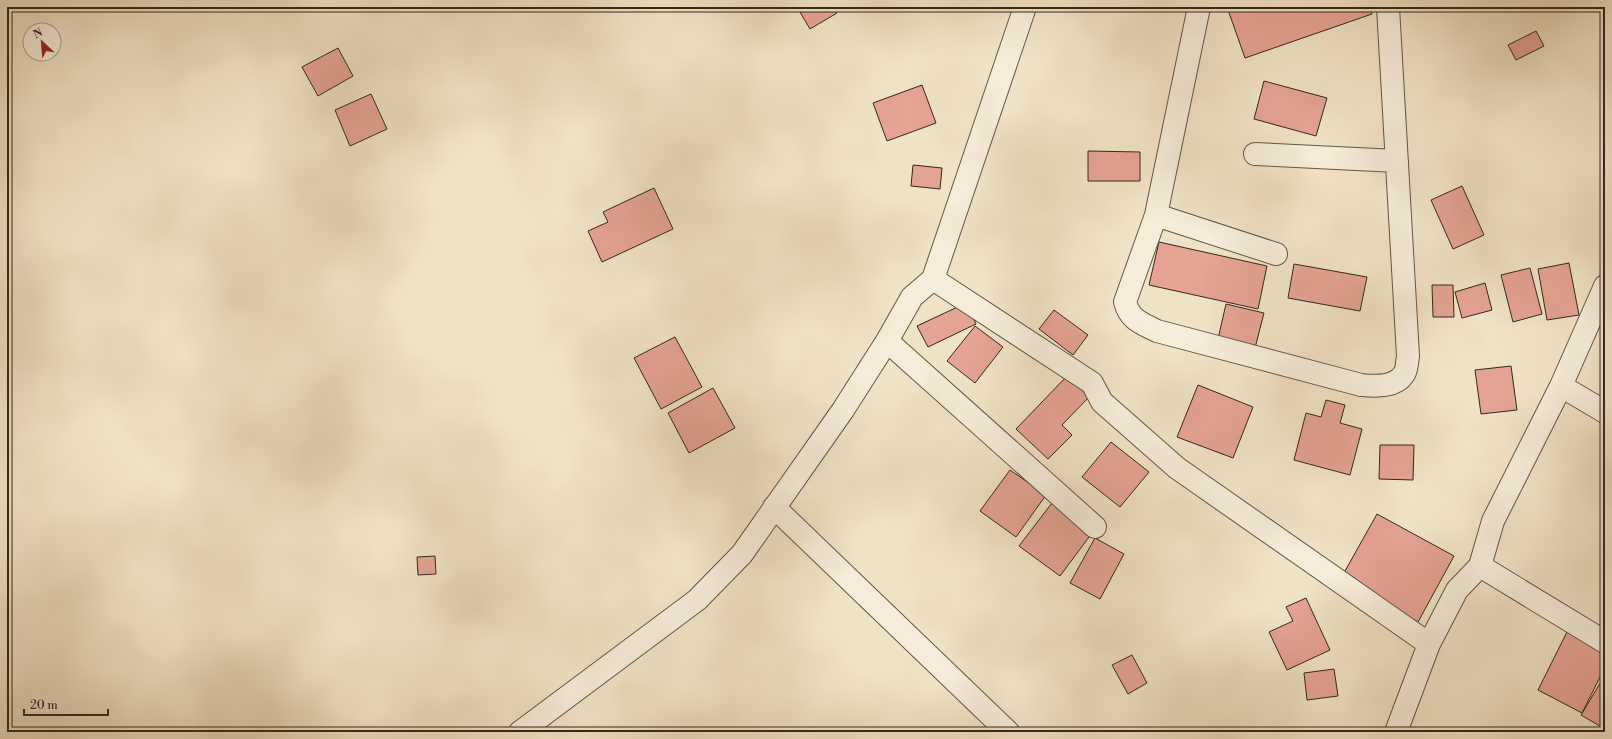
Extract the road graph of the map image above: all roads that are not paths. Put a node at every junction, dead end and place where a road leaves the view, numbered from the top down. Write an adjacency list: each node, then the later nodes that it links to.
1 (1024, 7): 8 (street)
2 (1199, 7): 6 (street)
3 (1388, 7): 5 (street)
4 (1256, 154): 5 (street)
5 (1397, 161): 6 (street)
6 (1156, 215): 7 (street)
7 (1276, 254)
8 (933, 279): 10 (street); 17 (street)
9 (1605, 286): 11 (street)
10 (887, 341): 13 (street); 14 (street)
11 (1561, 386): 12 (street); 15 (street)
12 (1605, 412)
13 (774, 508): 18 (street); 19 (street)
14 (1095, 527)
15 (1480, 566): 16 (street); 17 (street)
16 (1605, 642)
17 (1429, 644): 20 (street)
18 (520, 732)
19 (1008, 732)
20 (1396, 732)

